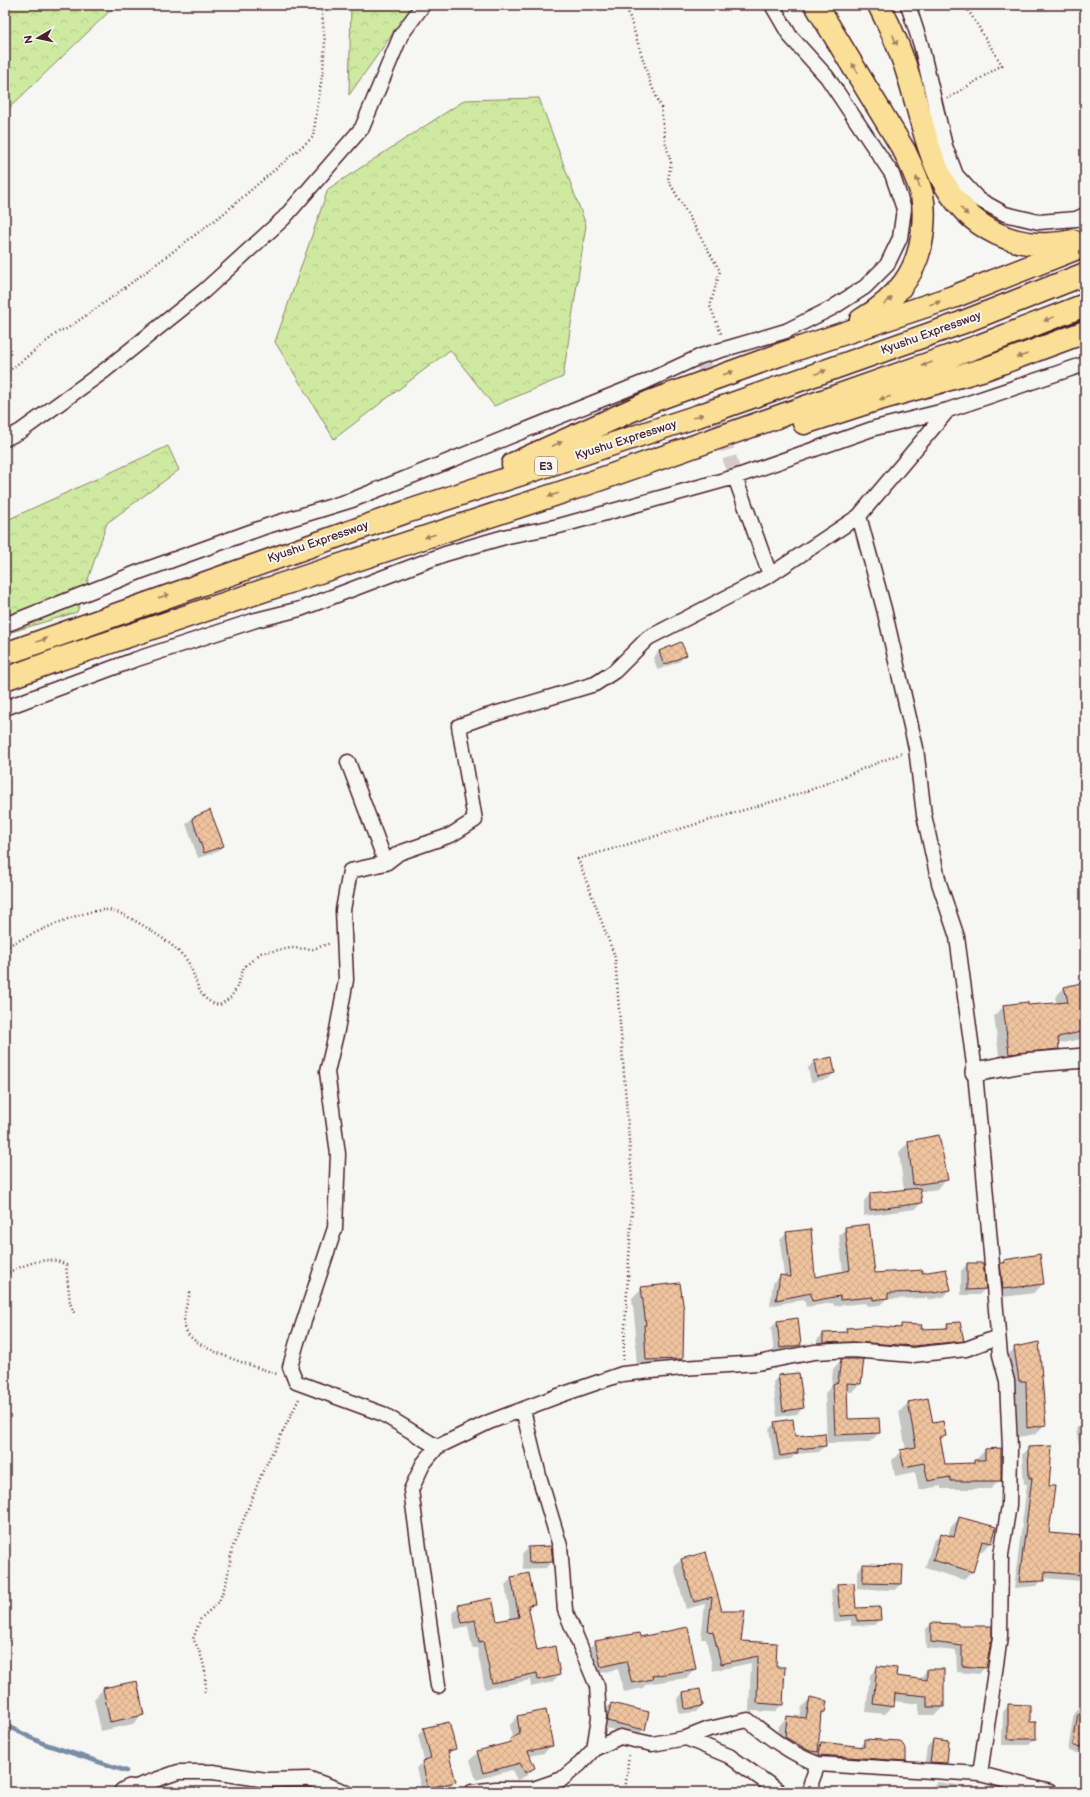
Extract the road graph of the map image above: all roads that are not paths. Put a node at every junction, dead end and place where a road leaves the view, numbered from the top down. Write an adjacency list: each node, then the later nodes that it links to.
1 (422, 5): 15 (street)
2 (772, 5): 21 (street)
3 (816, 5): 12 (highway, one-way to 3)
4 (879, 5): 7 (highway, one-way to 7)
5 (908, 5): 6 (street)
6 (1085, 215)
7 (1085, 236)
8 (1085, 245): 12 (highway, one-way to 8)
9 (1085, 274): 18 (highway, Kyushu Expressway / E3, one-way to 9)
10 (1085, 305): 17 (highway, E3, one-way to 17)
11 (1085, 332): 17 (highway, one-way to 17)
12 (779, 355): 18 (highway, one-way to 12)
13 (1085, 364): 14 (street)
14 (948, 410): 16 (street); 19 (street)
15 (5, 439)
16 (735, 477): 20 (street); 24 (street)
17 (581, 486): 23 (highway, E3, one-way to 23)
18 (406, 512): 22 (highway, Kyushu Expressway / E3, one-way to 18)
19 (859, 516): 20 (street); 28 (street)
20 (770, 575): 26 (street)
21 (5, 625)
22 (5, 654)
23 (5, 679)
24 (5, 708)
25 (348, 762): 26 (street)
26 (386, 863): 31 (street)
27 (1085, 1058): 28 (street)
28 (975, 1072): 29 (street)
29 (998, 1337): 30 (street); 36 (street)
30 (523, 1410): 31 (street); 34 (street)
31 (437, 1447): 32 (street)
32 (438, 1686)
33 (686, 1738): 34 (street); 35 (street); 40 (street)
34 (594, 1749): 39 (street)
35 (818, 1764): 36 (street); 41 (street)
36 (980, 1774): 42 (street)
37 (127, 1791): 38 (street)
38 (346, 1792)
39 (472, 1792)
40 (780, 1792)
41 (812, 1792)
42 (1050, 1792)

